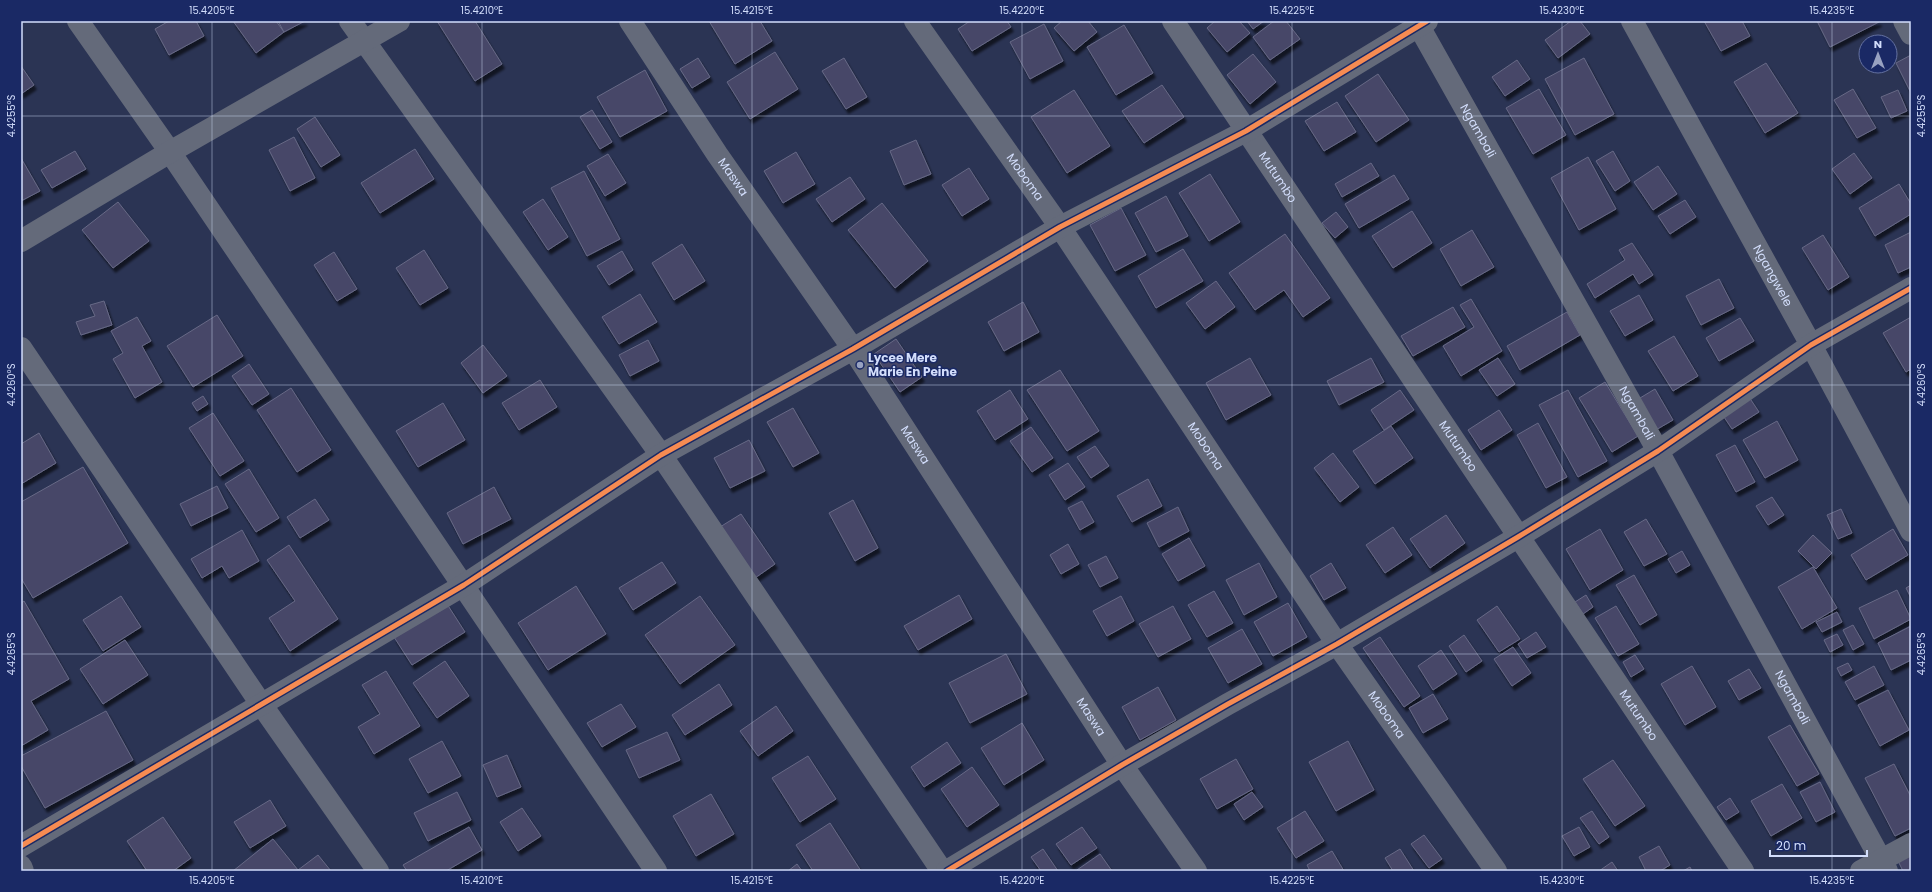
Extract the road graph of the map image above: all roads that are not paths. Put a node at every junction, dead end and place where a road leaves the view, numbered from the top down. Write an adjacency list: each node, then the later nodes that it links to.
1 (78, 21): 13 (street)
2 (350, 21): 11 (street)
3 (399, 21): 11 (street)
4 (630, 21): 19 (street, Maswa)
5 (915, 21): 14 (street, Moboma)
6 (1173, 21): 12 (street, Mutumbo)
7 (1632, 21): 17 (street, Ngangwele)
8 (1904, 21): 10 (street)
9 (1421, 23): 12 (street); 20 (street, Ngambali)
10 (1911, 34)
11 (364, 41): 13 (street); 21 (street)
12 (1246, 131): 14 (street); 23 (street, Mutumbo)
13 (170, 152): 15 (street); 24 (street)
14 (1060, 227): 19 (street); 25 (street, Moboma)
15 (21, 241)
16 (1911, 288): 17 (street)
17 (1811, 345): 20 (street); 22 (street, Ngangwele)
18 (21, 348): 26 (street)
19 (853, 349): 21 (street); 27 (street, Maswa)
20 (1658, 451): 23 (street); 30 (street, Ngambali)
21 (662, 455): 24 (street); 35 (street)
22 (1911, 531)
23 (1518, 537): 25 (street); 39 (street, Mutumbo)
24 (464, 585): 26 (street); 34 (street)
25 (1337, 644): 27 (street); 38 (street, Moboma)
26 (261, 704): 29 (street); 33 (street)
27 (1122, 765): 36 (street); 37 (street, Maswa)
28 (1911, 844): 30 (street)
29 (21, 846)
30 (1884, 865): 40 (street)
31 (21, 866): 32 (street)
32 (23, 871)
33 (378, 871)
34 (656, 871)
35 (942, 871)
36 (947, 871)
37 (1196, 871)
38 (1496, 871)
39 (1743, 871)
40 (1860, 871)

